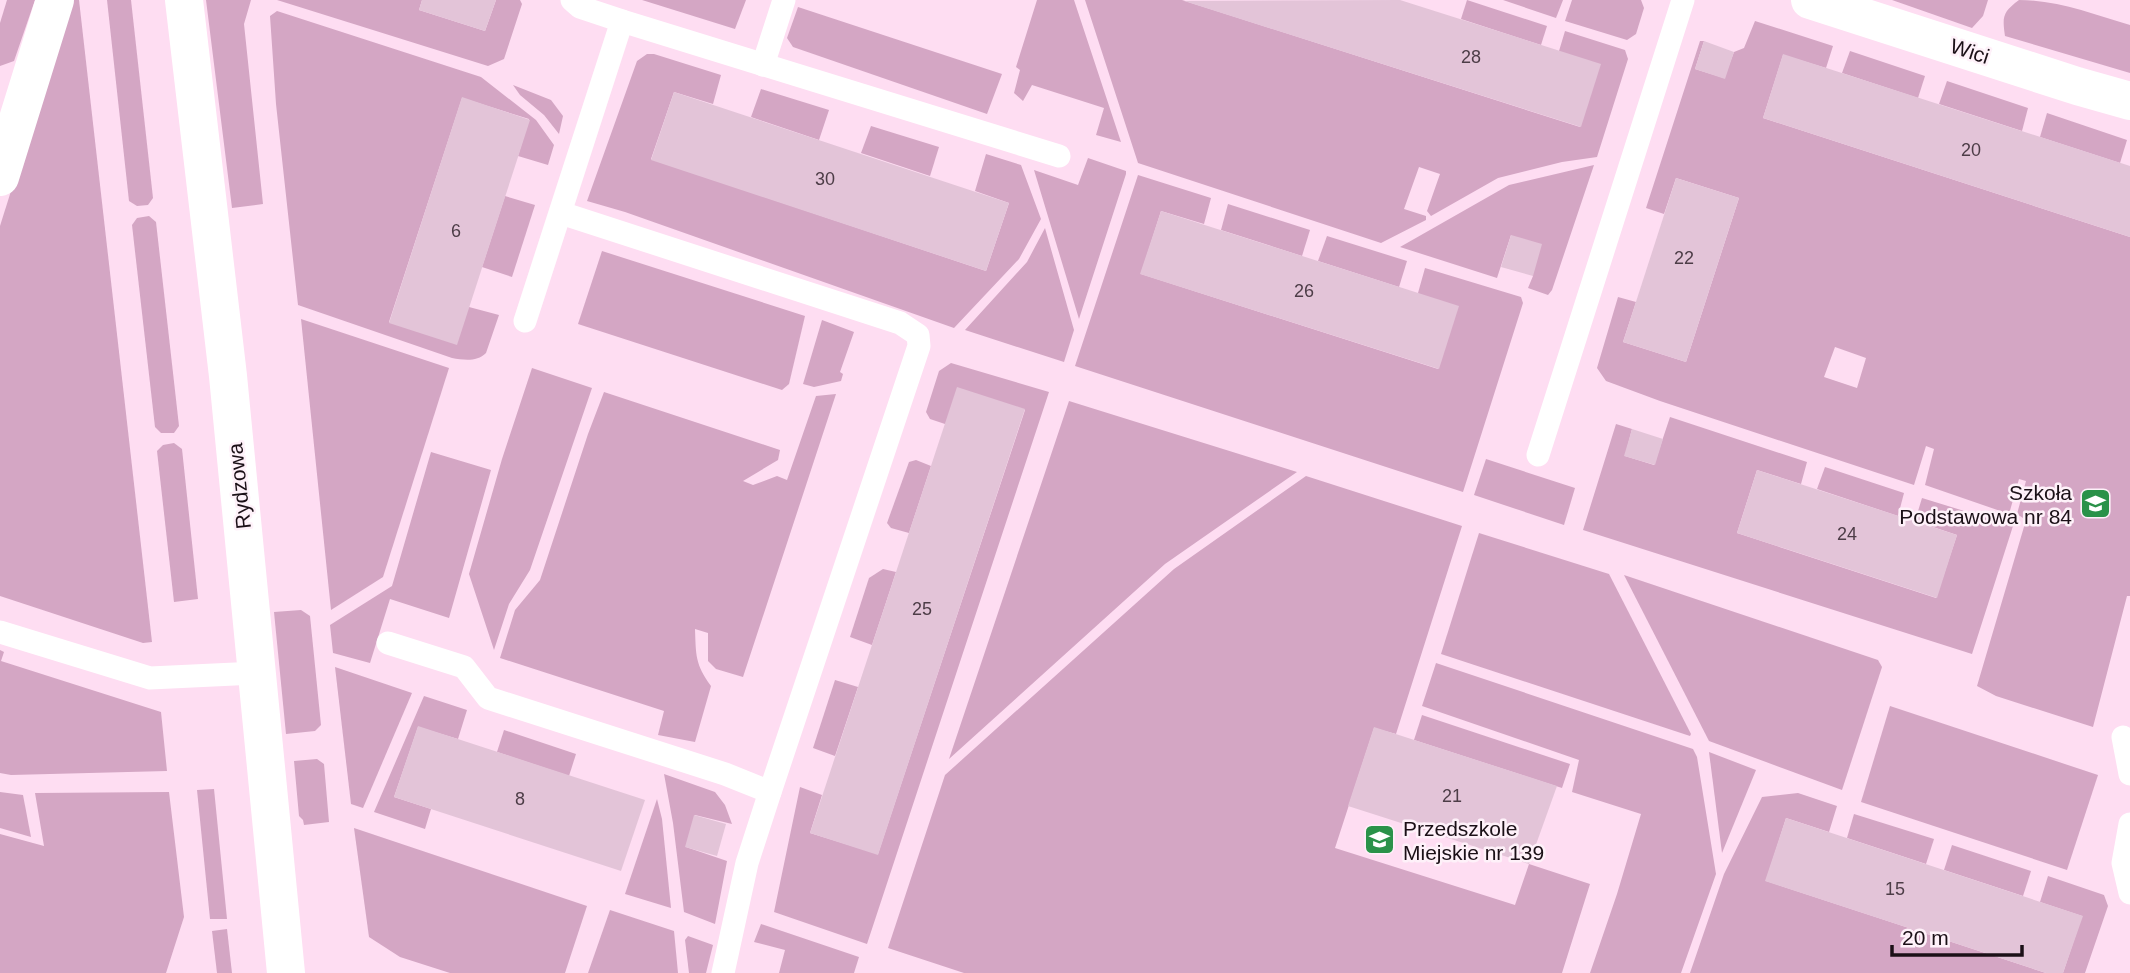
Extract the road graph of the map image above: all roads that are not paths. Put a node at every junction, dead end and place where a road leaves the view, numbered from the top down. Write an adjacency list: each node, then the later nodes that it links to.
1 (55, 0): 11 (street)
2 (184, 0): 17 (street, Rydzowa)
3 (572, 0): 7 (lane)
4 (784, 0): 8 (lane)
5 (1683, 0): 14 (lane)
6 (1810, 0): 9 (street, Wici)
7 (622, 21): 8 (lane); 12 (lane)
8 (763, 65): 10 (lane)
9 (2130, 101)
10 (1059, 156)
11 (0, 177)
12 (561, 213): 13 (lane); 20 (lane)
13 (525, 321)
14 (1538, 455)
15 (0, 632): 17 (lane)
16 (388, 643): 20 (lane)
17 (257, 673): 23 (street, Rydzowa)
18 (2123, 737): 19 (lane)
19 (2130, 774)
20 (769, 792): 24 (lane)
21 (2130, 824): 22 (lane)
22 (2130, 893)
23 (286, 973)
24 (723, 973)

